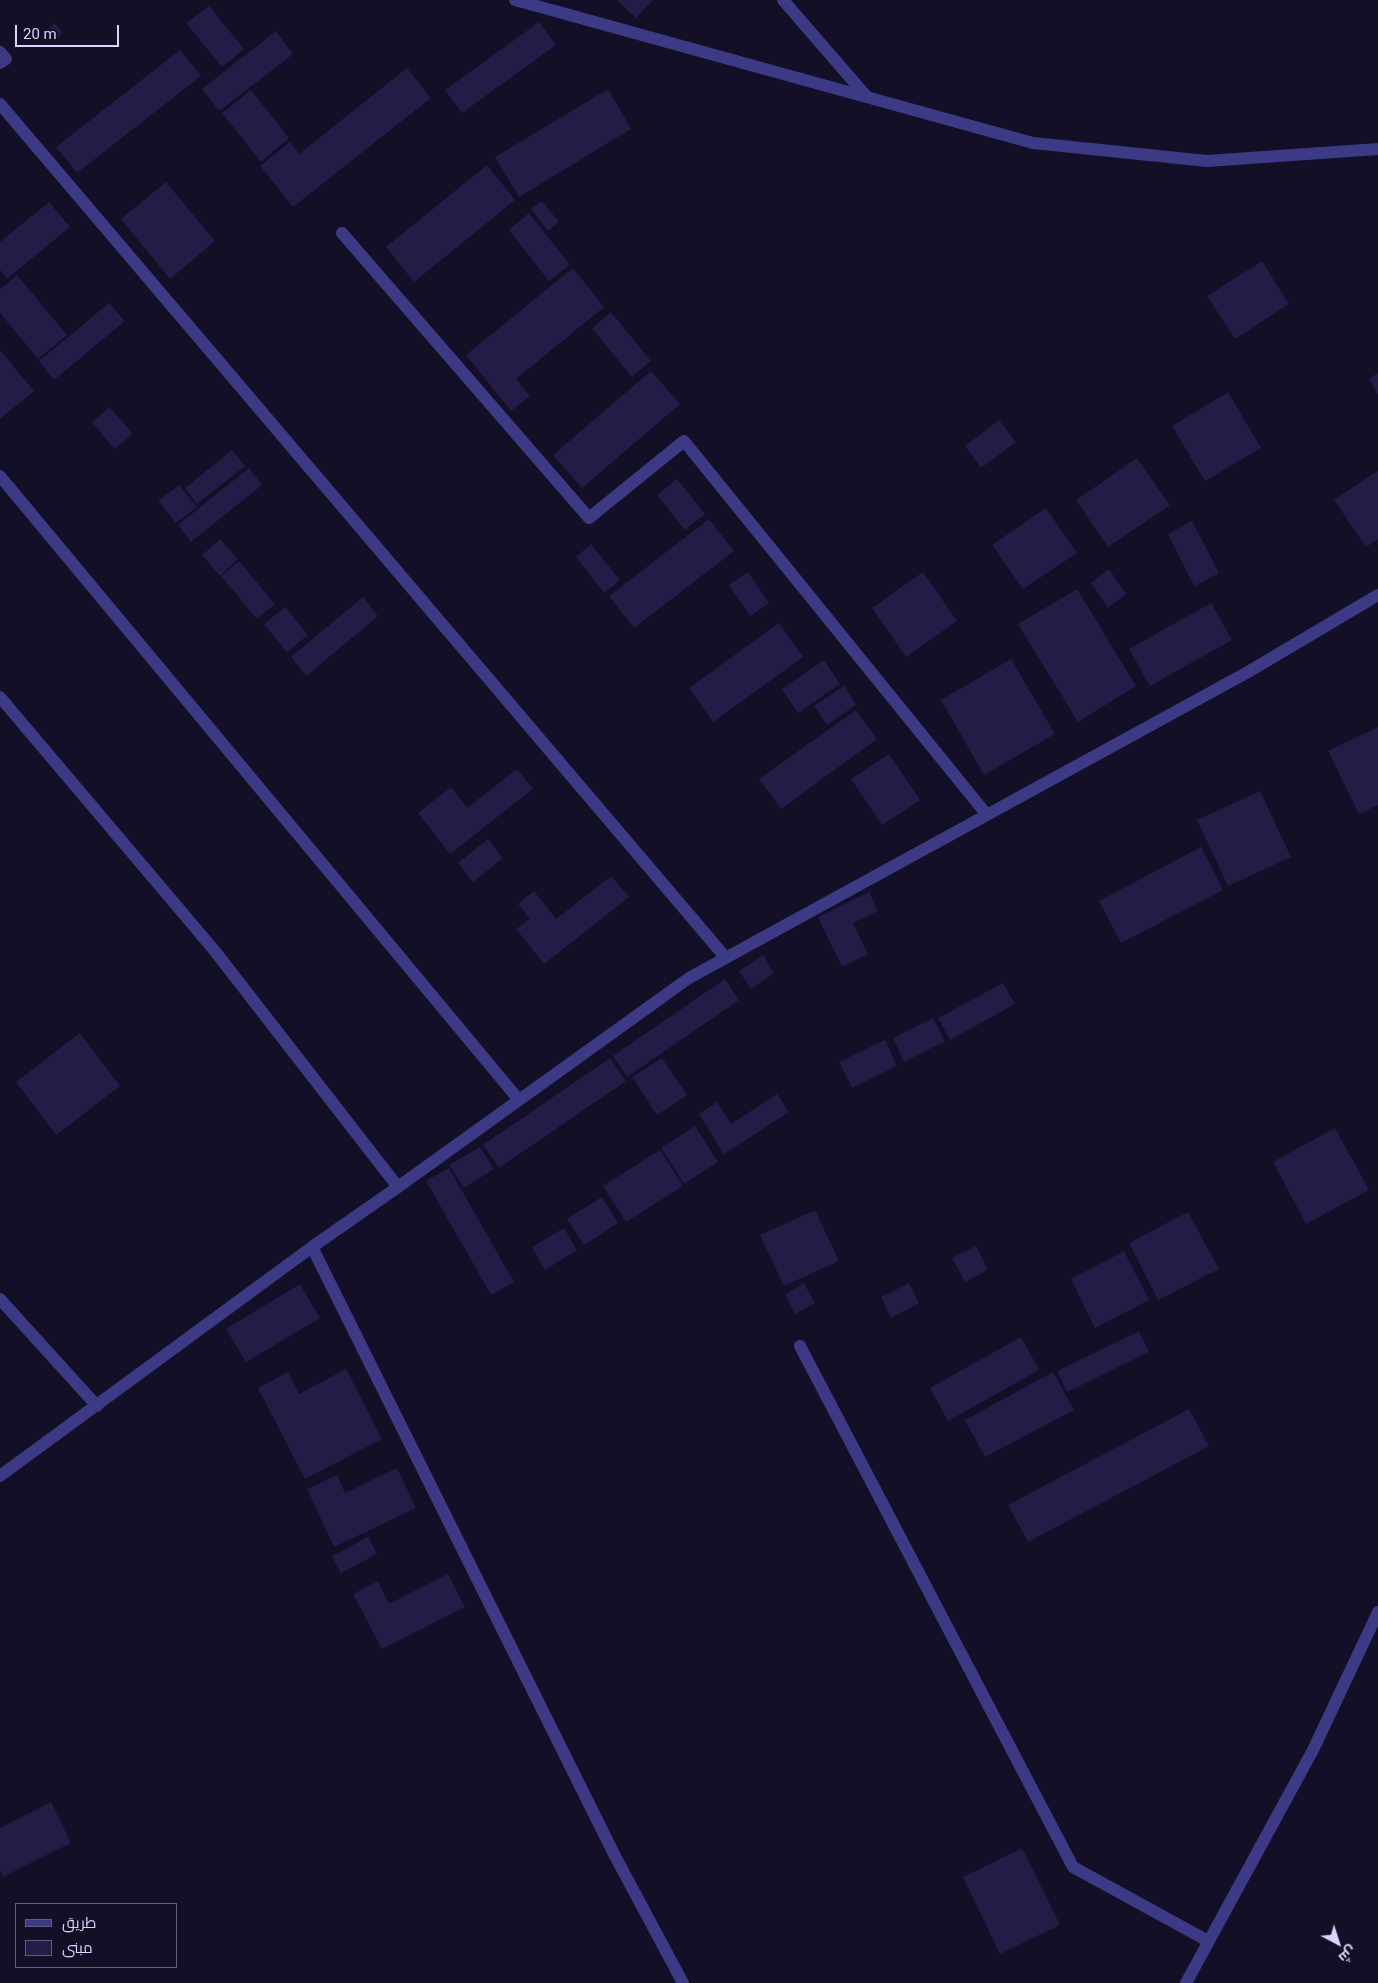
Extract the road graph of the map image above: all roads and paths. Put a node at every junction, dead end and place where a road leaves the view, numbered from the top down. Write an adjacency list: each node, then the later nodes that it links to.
1 (516, 0): 5 (street)
2 (783, 0): 5 (street)
3 (0, 52): 4 (street)
4 (0, 64)
5 (867, 97): 7 (street)
6 (0, 104): 13 (street)
7 (1378, 149)
8 (342, 233): 12 (street)
9 (0, 476): 14 (street)
10 (1378, 595): 12 (street)
11 (0, 697): 15 (street)
12 (987, 815): 13 (street)
13 (726, 958): 14 (street)
14 (519, 1100): 15 (street)
15 (398, 1187): 16 (street)
16 (312, 1247): 19 (street); 23 (street)
17 (0, 1299): 19 (street)
18 (800, 1346): 22 (street)
19 (96, 1406): 20 (street)
20 (0, 1476)
21 (1378, 1612): 22 (street)
22 (1208, 1941): 24 (street)
23 (683, 1983)
24 (1186, 1983)

